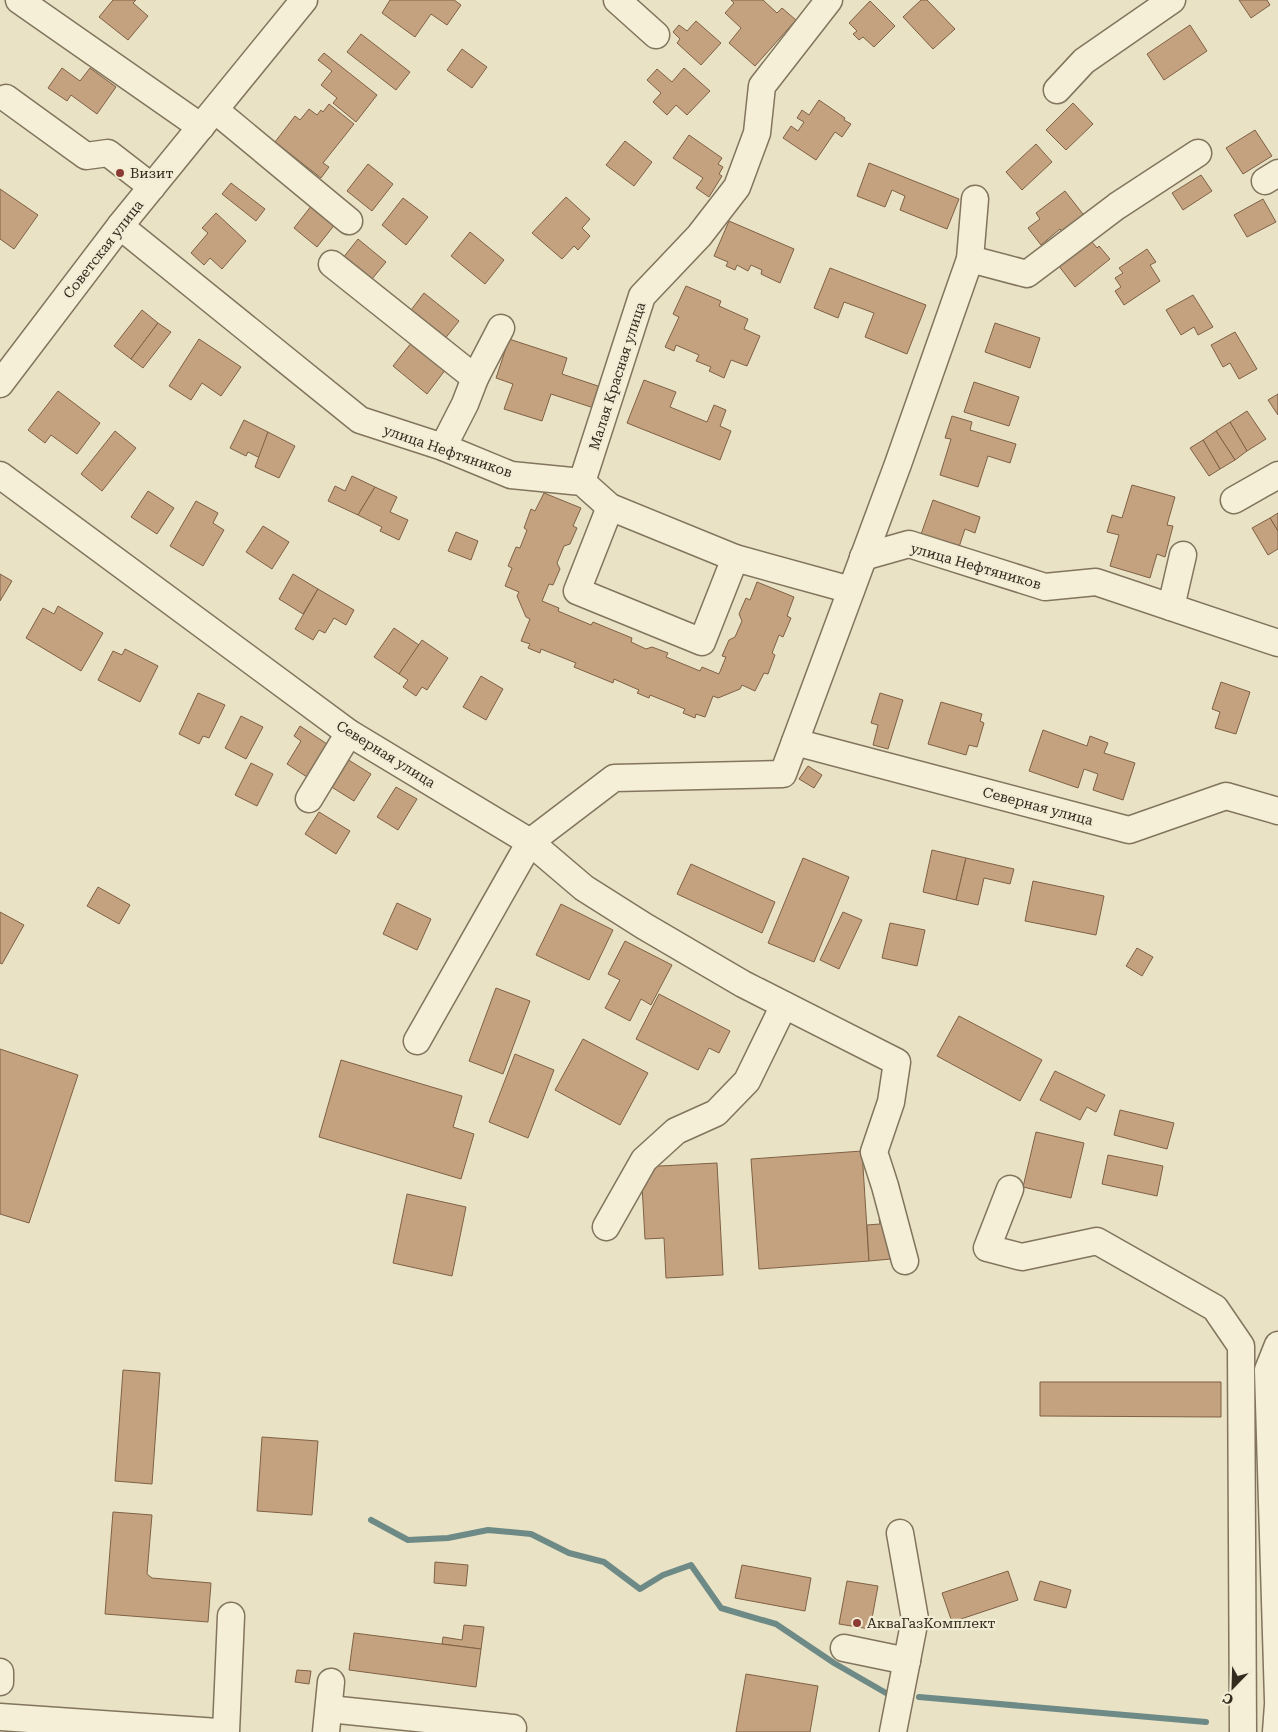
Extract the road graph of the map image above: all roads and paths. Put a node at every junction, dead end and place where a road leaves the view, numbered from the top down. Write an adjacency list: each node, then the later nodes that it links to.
1 (19, 0): 9 (street)
2 (304, 0): 9 (street, Советская улица)
3 (617, 0): 6 (street)
4 (829, 0): 23 (street, Малая Красная улица)
5 (1172, 0): 7 (street)
6 (656, 35)
7 (1057, 90)
8 (6, 98): 11 (street)
9 (208, 118): 11 (street, Советская улица); 13 (street)
10 (1198, 153): 15 (street)
11 (152, 187): 14 (street, Советская улица)
12 (976, 199): 15 (street)
13 (349, 221)
14 (120, 226): 19 (street, Советская улица); 20 (street, улица Нефтяников)
15 (970, 259): 27 (street)
16 (332, 264): 18 (street)
17 (501, 328): 18 (street)
18 (475, 378): 20 (street)
19 (0, 384)
20 (443, 447): 23 (street, улица Нефтяников)
21 (0, 475): 32 (street, Северная улица)
22 (1278, 475): 24 (street)
23 (582, 482): 25 (street)
24 (1234, 500)
25 (610, 506): 28 (street); 28 (street)
26 (1183, 555): 30 (street)
27 (863, 557): 29 (street); 30 (street, улица Нефтяников)
28 (735, 558): 29 (street)
29 (851, 590): 33 (street)
30 (1171, 606): 31 (street, улица Нефтяников)
31 (1278, 643)
32 (349, 733): 34 (street); 36 (street, Северная улица)
33 (795, 742): 35 (street, Северная улица); 36 (street)
34 (309, 799)
35 (1278, 811)
36 (530, 842): 37 (street, Северная улица); 38 (street)
37 (784, 1005): 40 (street); 41 (street, Северная улица)
38 (417, 1041)
39 (1010, 1189): 58 (street)
40 (606, 1227)
41 (904, 1261)
42 (1278, 1345): 50 (street)
43 (900, 1533): 46 (street)
44 (231, 1616): 56 (street)
45 (844, 1648): 46 (street)
46 (907, 1661): 57 (street)
47 (0, 1672): 48 (street)
48 (0, 1682)
49 (332, 1682): 53 (street)
50 (1278, 1700)
51 (1278, 1705): 59 (street)
52 (0, 1717): 55 (street)
53 (328, 1720): 54 (street)
54 (514, 1722)
55 (218, 1732)
56 (226, 1732)
57 (893, 1732)
58 (1243, 1732)
59 (1276, 1732)

